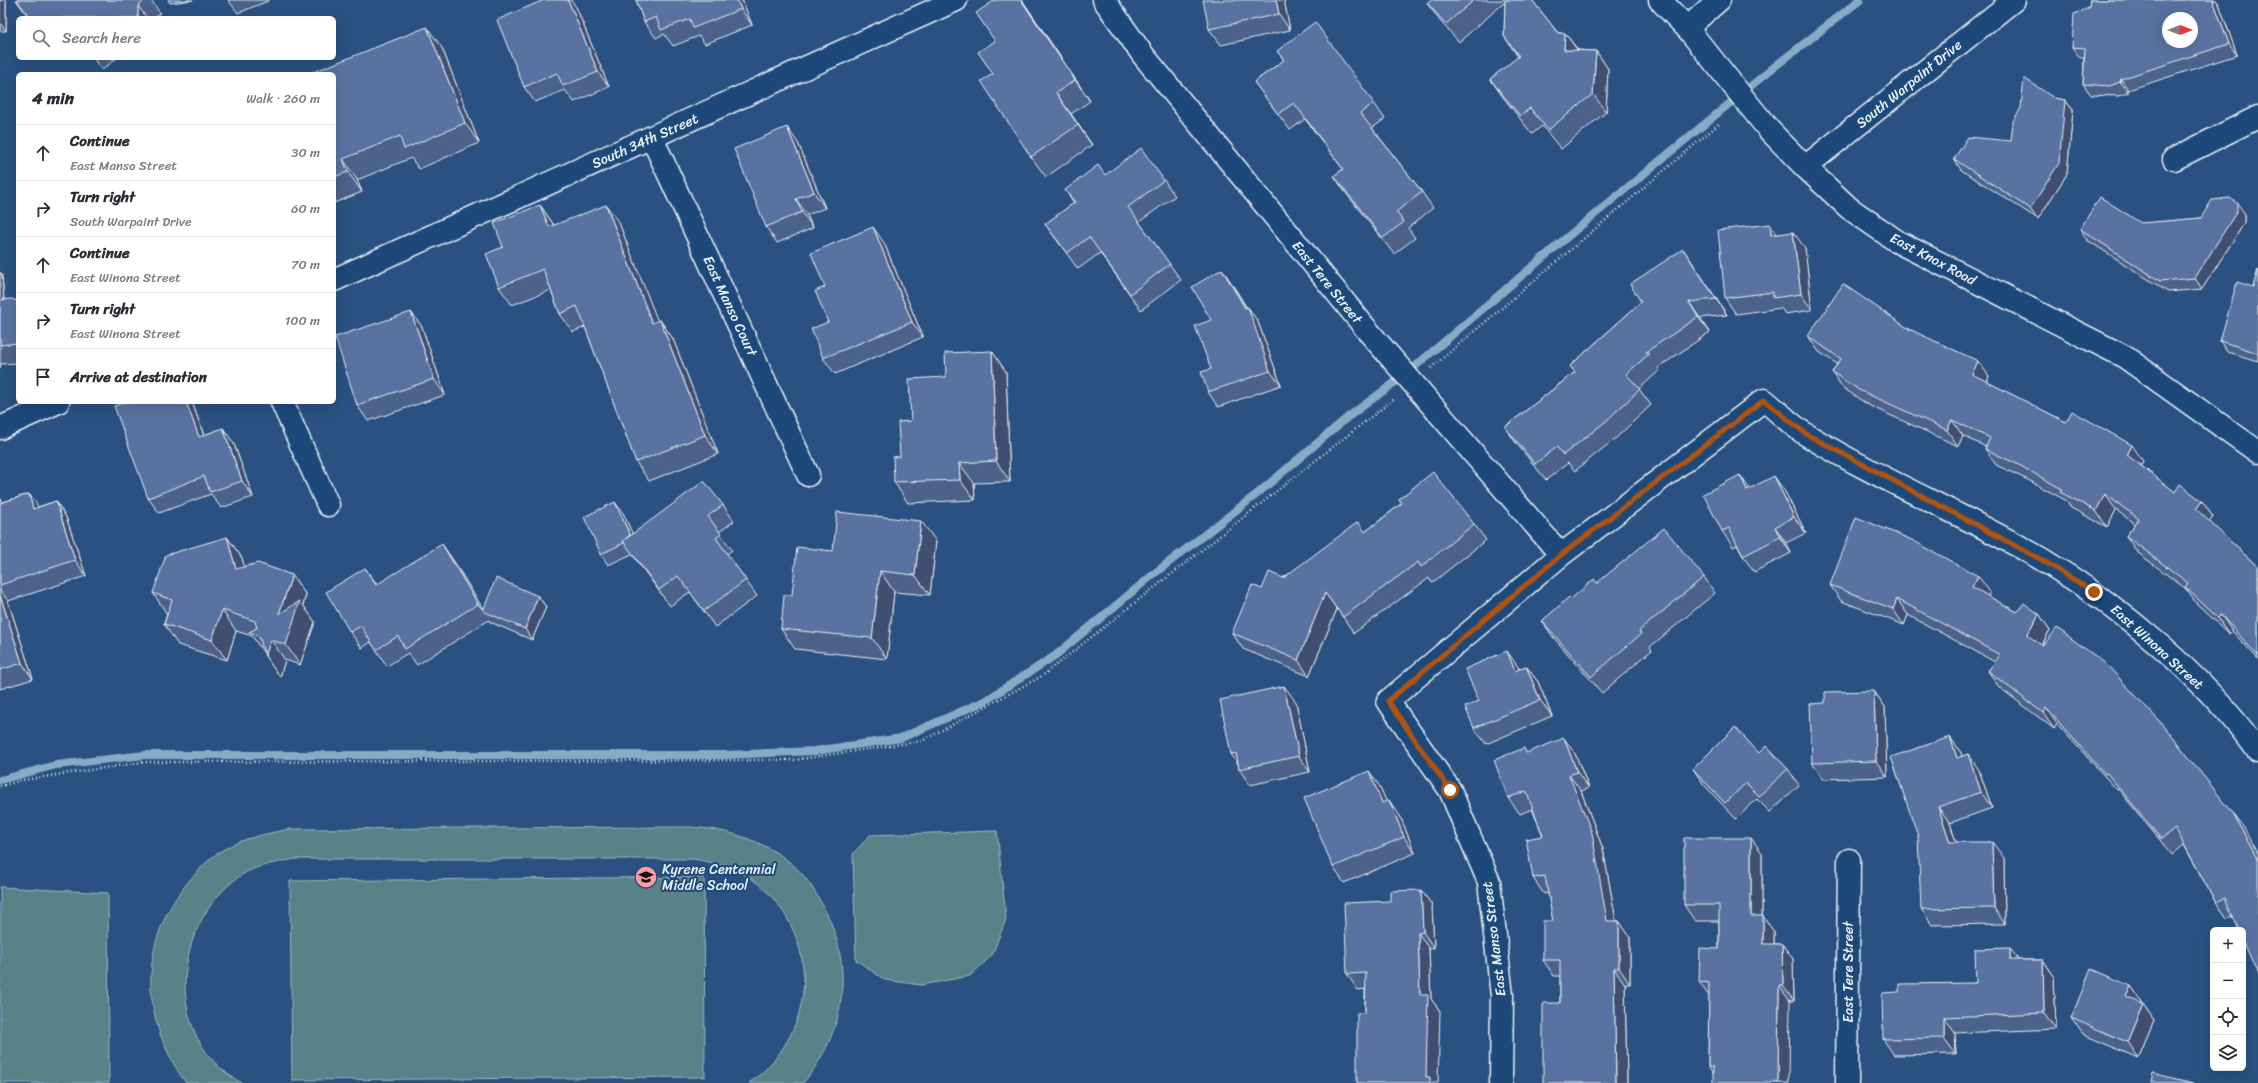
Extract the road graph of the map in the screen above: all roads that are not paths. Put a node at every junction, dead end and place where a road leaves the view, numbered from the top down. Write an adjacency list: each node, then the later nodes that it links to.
1 (956, 0): 8 (street, South 34th Street)
2 (1104, 0): 18 (street, East Tere Street)
3 (1660, 0): 6 (street, East Knox Road)
4 (1719, 0): 6 (street)
5 (2014, 0): 10 (street, South Warpaint Drive)
6 (1687, 28): 10 (street, East Knox Road)
7 (2258, 117): 9 (street)
8 (652, 138): 11 (street, South 34th Street); 16 (street, East Manso Court)
9 (2174, 159)
10 (1805, 167): 15 (street, East Knox Road)
11 (336, 279)
12 (54, 404): 14 (street)
13 (283, 404): 17 (street)
14 (0, 428)
15 (2258, 452)
16 (808, 475)
17 (328, 505)
18 (1561, 555): 19 (street, East Winona Street); 21 (street, East Manso Street)
19 (2258, 751)
20 (1849, 860): 22 (street, East Tere Street)
21 (1501, 1083)
22 (1847, 1083)

